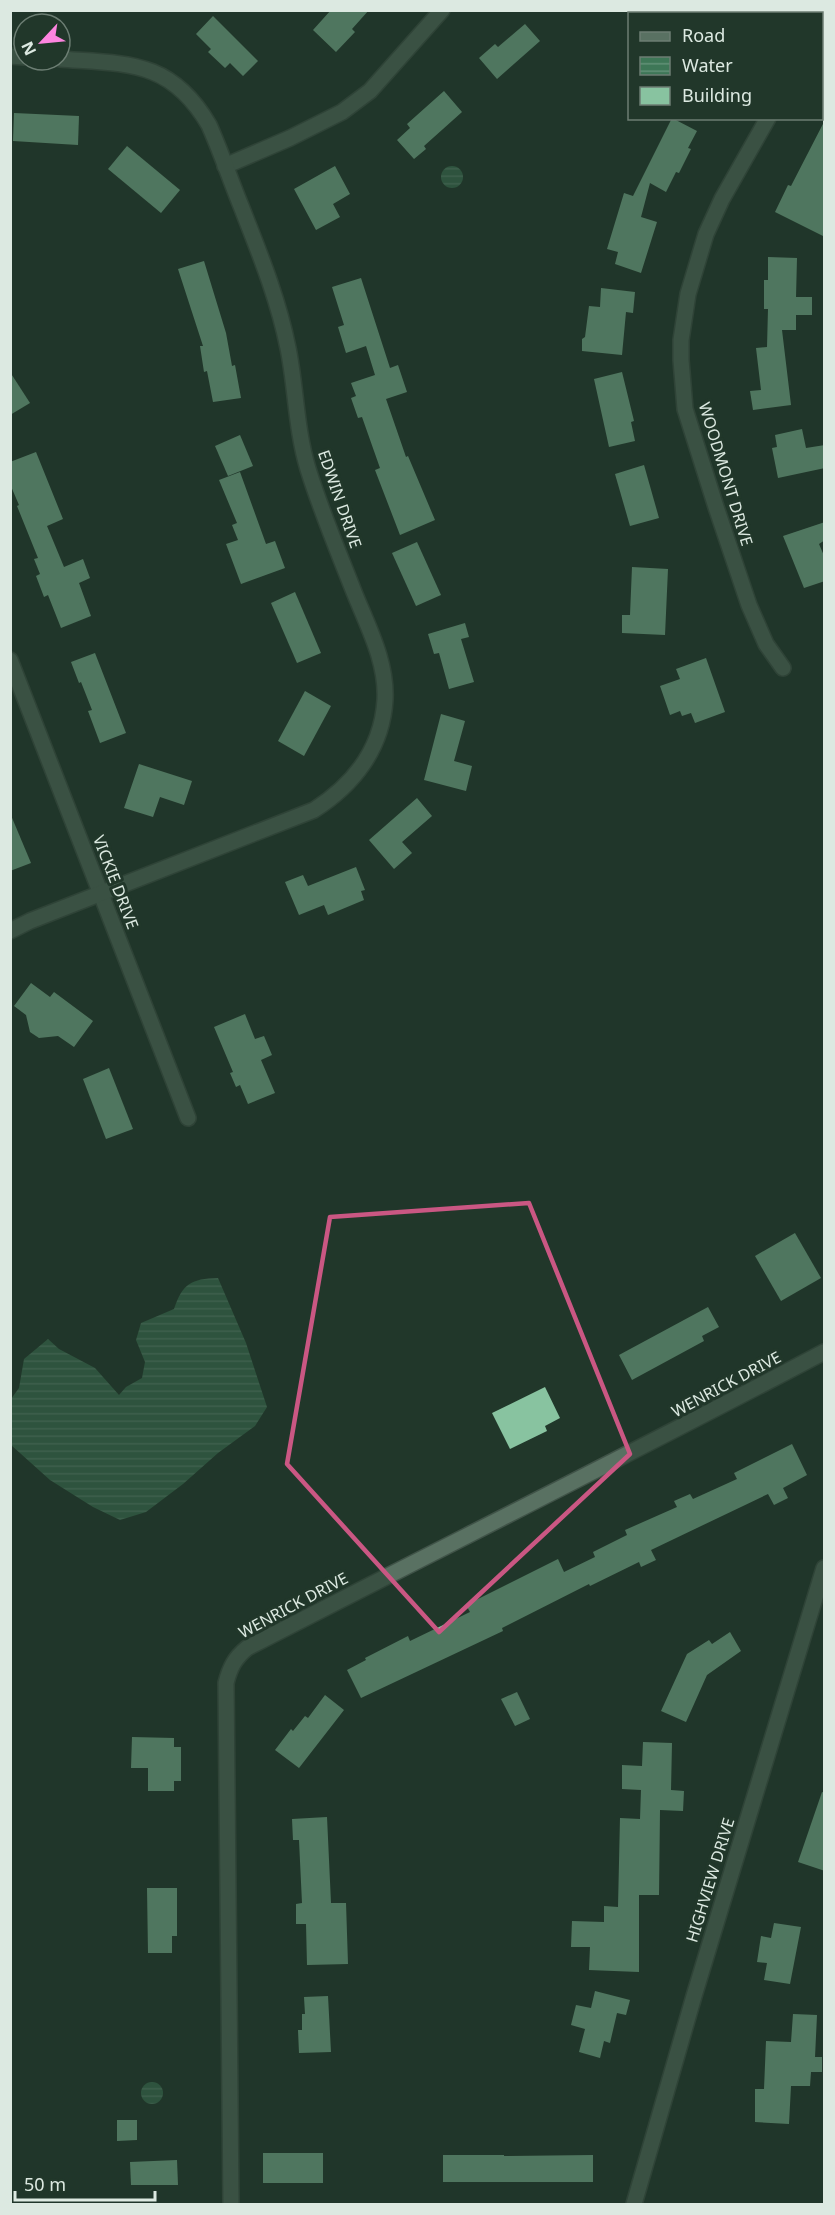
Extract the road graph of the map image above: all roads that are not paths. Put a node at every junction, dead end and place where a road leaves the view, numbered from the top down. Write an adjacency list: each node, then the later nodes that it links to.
1 (442, 10): 4 (street)
2 (72, 60): 4 (street, EDWIN DRIVE)
3 (767, 120): 6 (street, WOODMONT DRIVE)
4 (225, 166): 7 (street, EDWIN DRIVE)
5 (10, 660): 7 (street, VICKIE DRIVE)
6 (783, 668)
7 (101, 892): 8 (street, EDWIN DRIVE); 9 (street, VICKIE DRIVE)
8 (10, 931)
9 (188, 1118)
10 (823, 1356): 12 (street, WENRICK DRIVE)
11 (825, 1568): 13 (street, HIGHVIEW DRIVE)
12 (231, 2205)
13 (634, 2205)

